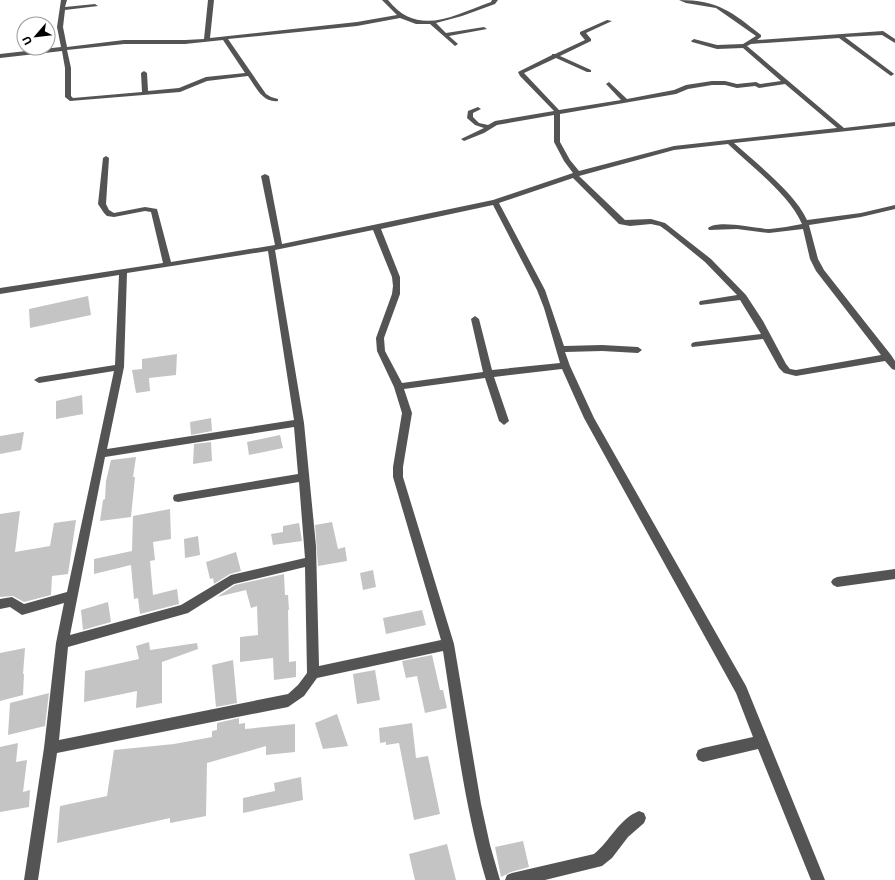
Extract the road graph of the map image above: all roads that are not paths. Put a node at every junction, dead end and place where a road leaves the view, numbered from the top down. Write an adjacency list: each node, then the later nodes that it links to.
1 (64, 0): 7 (street)
2 (211, 0): 17 (street)
3 (385, 0): 8 (street)
4 (495, 0): 10 (street)
5 (682, 0): 21 (street)
6 (95, 6): 7 (street)
7 (62, 9): 22 (street)
8 (401, 16): 10 (street); 16 (street)
9 (609, 21): 23 (street)
10 (431, 22): 14 (street)
11 (484, 29): 14 (street)
12 (895, 32): 13 (street)
13 (883, 33): 15 (street); 18 (street)
14 (445, 35): 20 (street)
15 (840, 36): 21 (street); 28 (street)
16 (224, 38): 17 (street); 27 (street)
17 (207, 40): 22 (street)
18 (895, 41)
19 (694, 42): 21 (street)
20 (455, 44)
21 (747, 44): 29 (street)
22 (65, 49): 24 (street); 31 (street)
23 (554, 55): 25 (street); 35 (street)
24 (0, 56)
25 (589, 71)
26 (144, 73): 31 (street)
27 (249, 74): 31 (street); 32 (street)
28 (891, 74)
29 (786, 82): 33 (street); 38 (street)
30 (609, 84): 33 (street)
31 (144, 93)
32 (276, 100)
33 (625, 100): 35 (street)
34 (478, 109): 37 (street)
35 (557, 111): 37 (street); 42 (street)
36 (895, 124): 38 (street)
37 (488, 127): 39 (street)
38 (843, 130): 40 (street)
39 (464, 139)
40 (728, 141): 42 (street); 46 (street)
41 (106, 158): 50 (street)
42 (576, 175): 44 (street); 53 (street)
43 (265, 176): 49 (street)
44 (495, 202): 47 (street); 58 (street)
45 (895, 207): 46 (street)
46 (806, 225): 48 (street); 60 (street)
47 (376, 227): 49 (street); 66 (street)
48 (712, 228)
49 (275, 247): 50 (street); 68 (street)
50 (168, 265): 51 (street)
51 (123, 272): 52 (street); 62 (street)
52 (0, 291)
53 (743, 297): 54 (street); 56 (street)
54 (703, 303)
55 (475, 319): 64 (street)
56 (766, 336): 57 (street); 60 (street)
57 (695, 345)
58 (560, 349): 59 (street); 61 (street)
59 (638, 350)
60 (888, 356): 63 (street)
61 (565, 366): 64 (street); 80 (street)
62 (119, 367): 65 (street); 69 (street)
63 (895, 367)
64 (488, 374): 66 (street); 67 (street)
65 (39, 380)
66 (399, 387): 78 (street)
67 (504, 420)
68 (299, 423): 69 (street); 70 (street)
69 (101, 454): 75 (street)
70 (303, 477): 71 (street); 72 (street)
71 (178, 498)
72 (310, 561): 77 (street); 79 (street)
73 (895, 574): 74 (street)
74 (836, 582)
75 (72, 596): 76 (street); 77 (street)
76 (0, 604)
77 (62, 643): 81 (street)
78 (448, 644): 79 (street); 85 (street)
79 (314, 673): 81 (street)
80 (762, 742): 82 (street); 87 (street)
81 (51, 748): 84 (street)
82 (703, 755)
83 (639, 818): 86 (street)
84 (31, 880)
85 (493, 880)
86 (512, 880)
87 (818, 880)

